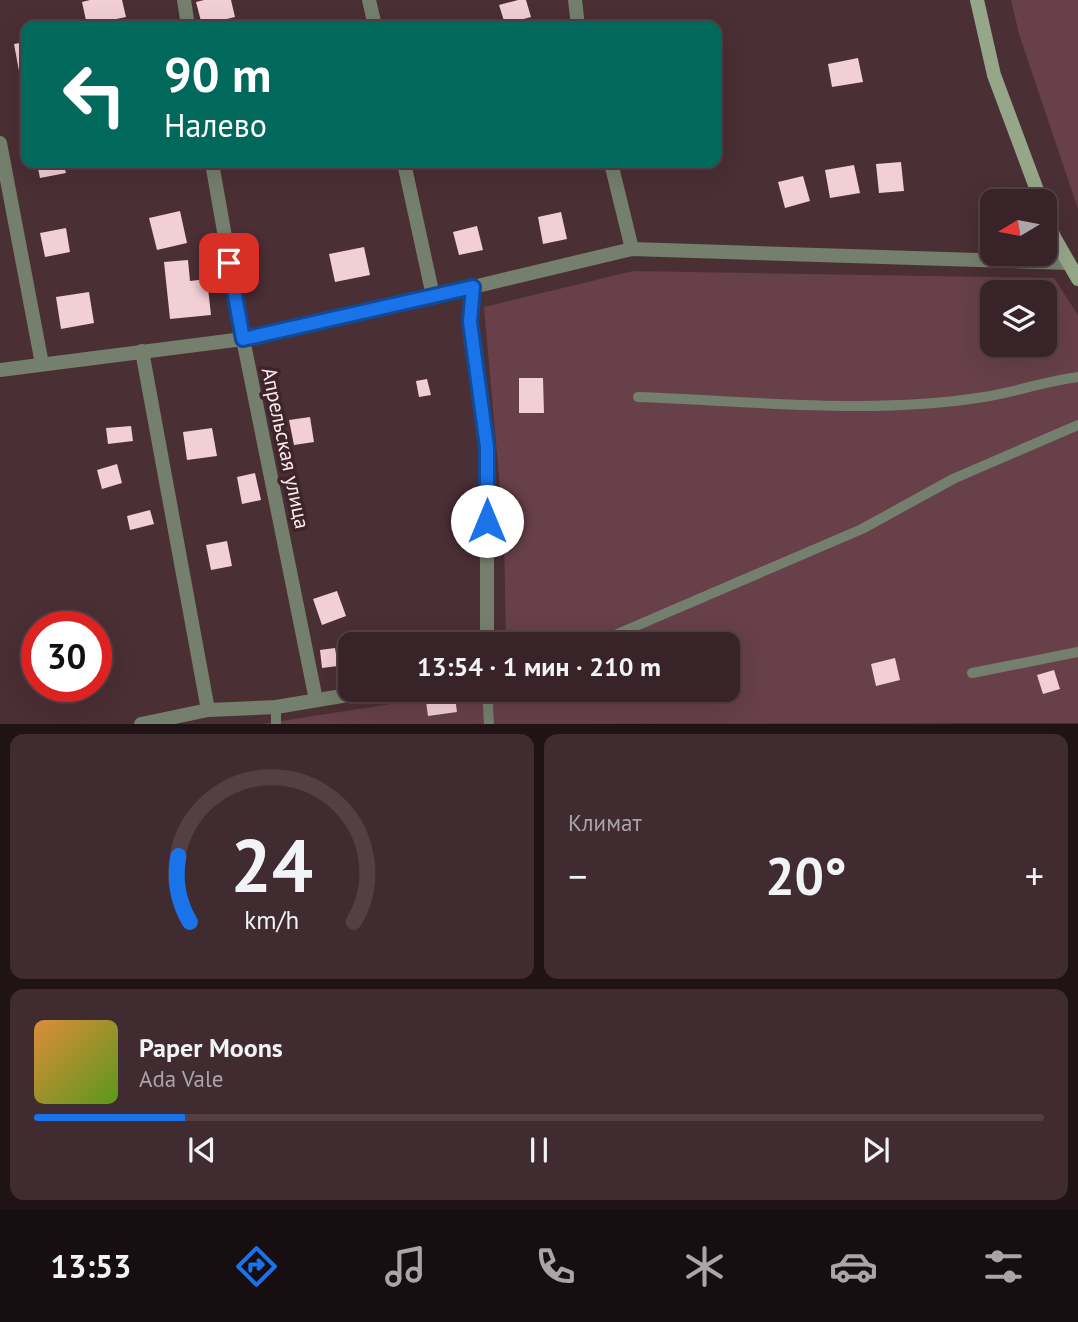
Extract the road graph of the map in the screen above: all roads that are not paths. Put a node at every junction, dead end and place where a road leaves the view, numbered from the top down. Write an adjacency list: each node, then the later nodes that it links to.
1 (184, 0): 5 (street)
2 (369, 0): 6 (street)
3 (575, 0): 7 (street)
4 (977, 0): 12 (street)
5 (187, 21)
6 (374, 21)
7 (577, 21)
8 (0, 143): 21 (street)
9 (213, 168): 19 (street, Апрельская улица)
10 (405, 168): 18 (street)
11 (612, 168): 14 (street)
12 (1037, 189)
13 (1057, 242): 15 (street)
14 (632, 249): 15 (street); 17 (street)
15 (1069, 263): 16 (street)
16 (1078, 279)
17 (473, 287): 18 (street); 26 (street)
18 (433, 296): 19 (street)
19 (243, 339): 20 (street); 31 (street, Апрельская улица)
20 (142, 351): 21 (street); 34 (street)
21 (42, 365): 22 (street)
22 (0, 370)
23 (1078, 377): 24 (lane)
24 (638, 397)
25 (1078, 425): 27 (lane)
26 (486, 632)
27 (622, 632)
28 (1078, 652): 29 (lane)
29 (972, 673)
30 (338, 696): 31 (street)
31 (316, 699): 33 (street)
32 (488, 702): 37 (lane)
33 (276, 707): 34 (street); 36 (lane)
34 (208, 710): 35 (street)
35 (141, 723)
36 (276, 723)
37 (489, 723)

